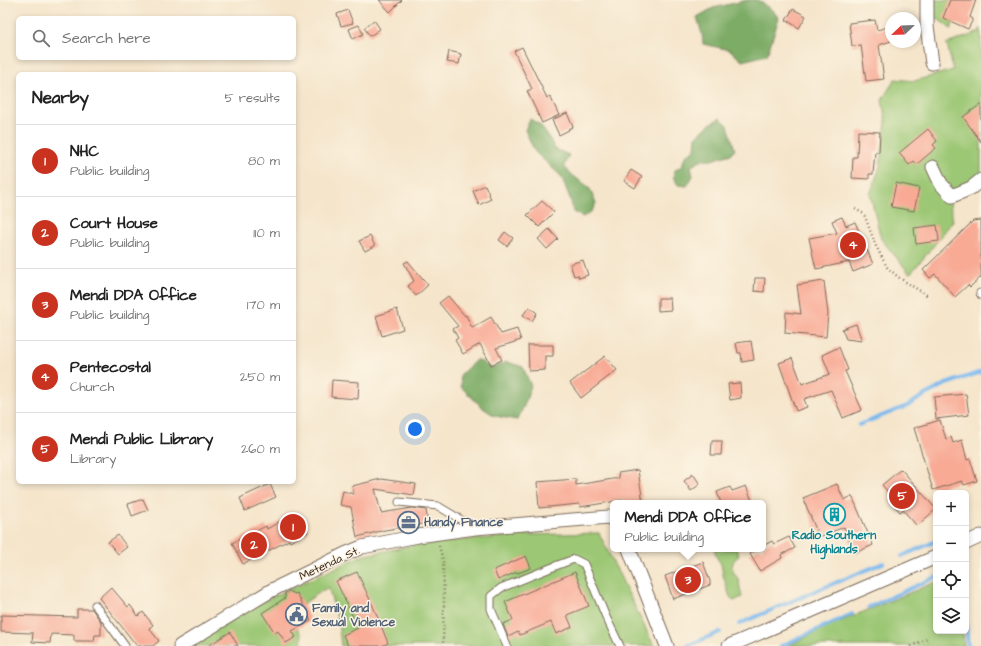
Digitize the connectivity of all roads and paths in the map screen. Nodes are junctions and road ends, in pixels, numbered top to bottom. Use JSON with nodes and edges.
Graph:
{"nodes":[{"id":1,"x":927,"y":0,"type":"edge"},
{"id":2,"x":932,"y":63,"type":"dead end"},
{"id":3,"x":932,"y":167,"type":"dead end"},
{"id":4,"x":981,"y":180,"type":"edge"},
{"id":5,"x":855,"y":209,"type":"dead end"},
{"id":6,"x":928,"y":296,"type":"dead end"},
{"id":7,"x":399,"y":502,"type":"dead end"},
{"id":8,"x":610,"y":518,"type":"edge"},
{"id":9,"x":475,"y":528,"type":"junction"},
{"id":10,"x":435,"y":534,"type":"junction"},
{"id":11,"x":981,"y":536,"type":"edge"},
{"id":12,"x":969,"y":542,"type":"edge"},
{"id":13,"x":630,"y":552,"type":"edge"},
{"id":14,"x":933,"y":558,"type":"edge"},
{"id":15,"x":95,"y":605,"type":"dead end"},
{"id":16,"x":927,"y":639,"type":"dead end"},
{"id":17,"x":125,"y":646,"type":"edge"},
{"id":18,"x":180,"y":646,"type":"edge"},
{"id":19,"x":443,"y":646,"type":"edge"},
{"id":20,"x":507,"y":646,"type":"edge"},
{"id":21,"x":620,"y":646,"type":"edge"},
{"id":22,"x":667,"y":646,"type":"edge"},
{"id":23,"x":730,"y":646,"type":"edge"},
{"id":24,"x":911,"y":646,"type":"edge"}],
"edges":[{"from":1,"to":2,"type":"street"},
{"from":3,"to":4,"type":"street"},
{"from":5,"to":6,"type":"path"},
{"from":7,"to":9,"type":"lane"},
{"from":8,"to":9,"type":"street","name":"Metenda St."},
{"from":9,"to":10,"type":"street","name":"Metenda St."},
{"from":10,"to":18,"type":"street","name":"Metenda St."},
{"from":10,"to":19,"type":"path"},
{"from":11,"to":12,"type":"street"},
{"from":13,"to":22,"type":"street"},
{"from":14,"to":23,"type":"street"},
{"from":15,"to":17,"type":"lane"},
{"from":16,"to":24,"type":"path"},
{"from":20,"to":21,"type":"lane"}]}
